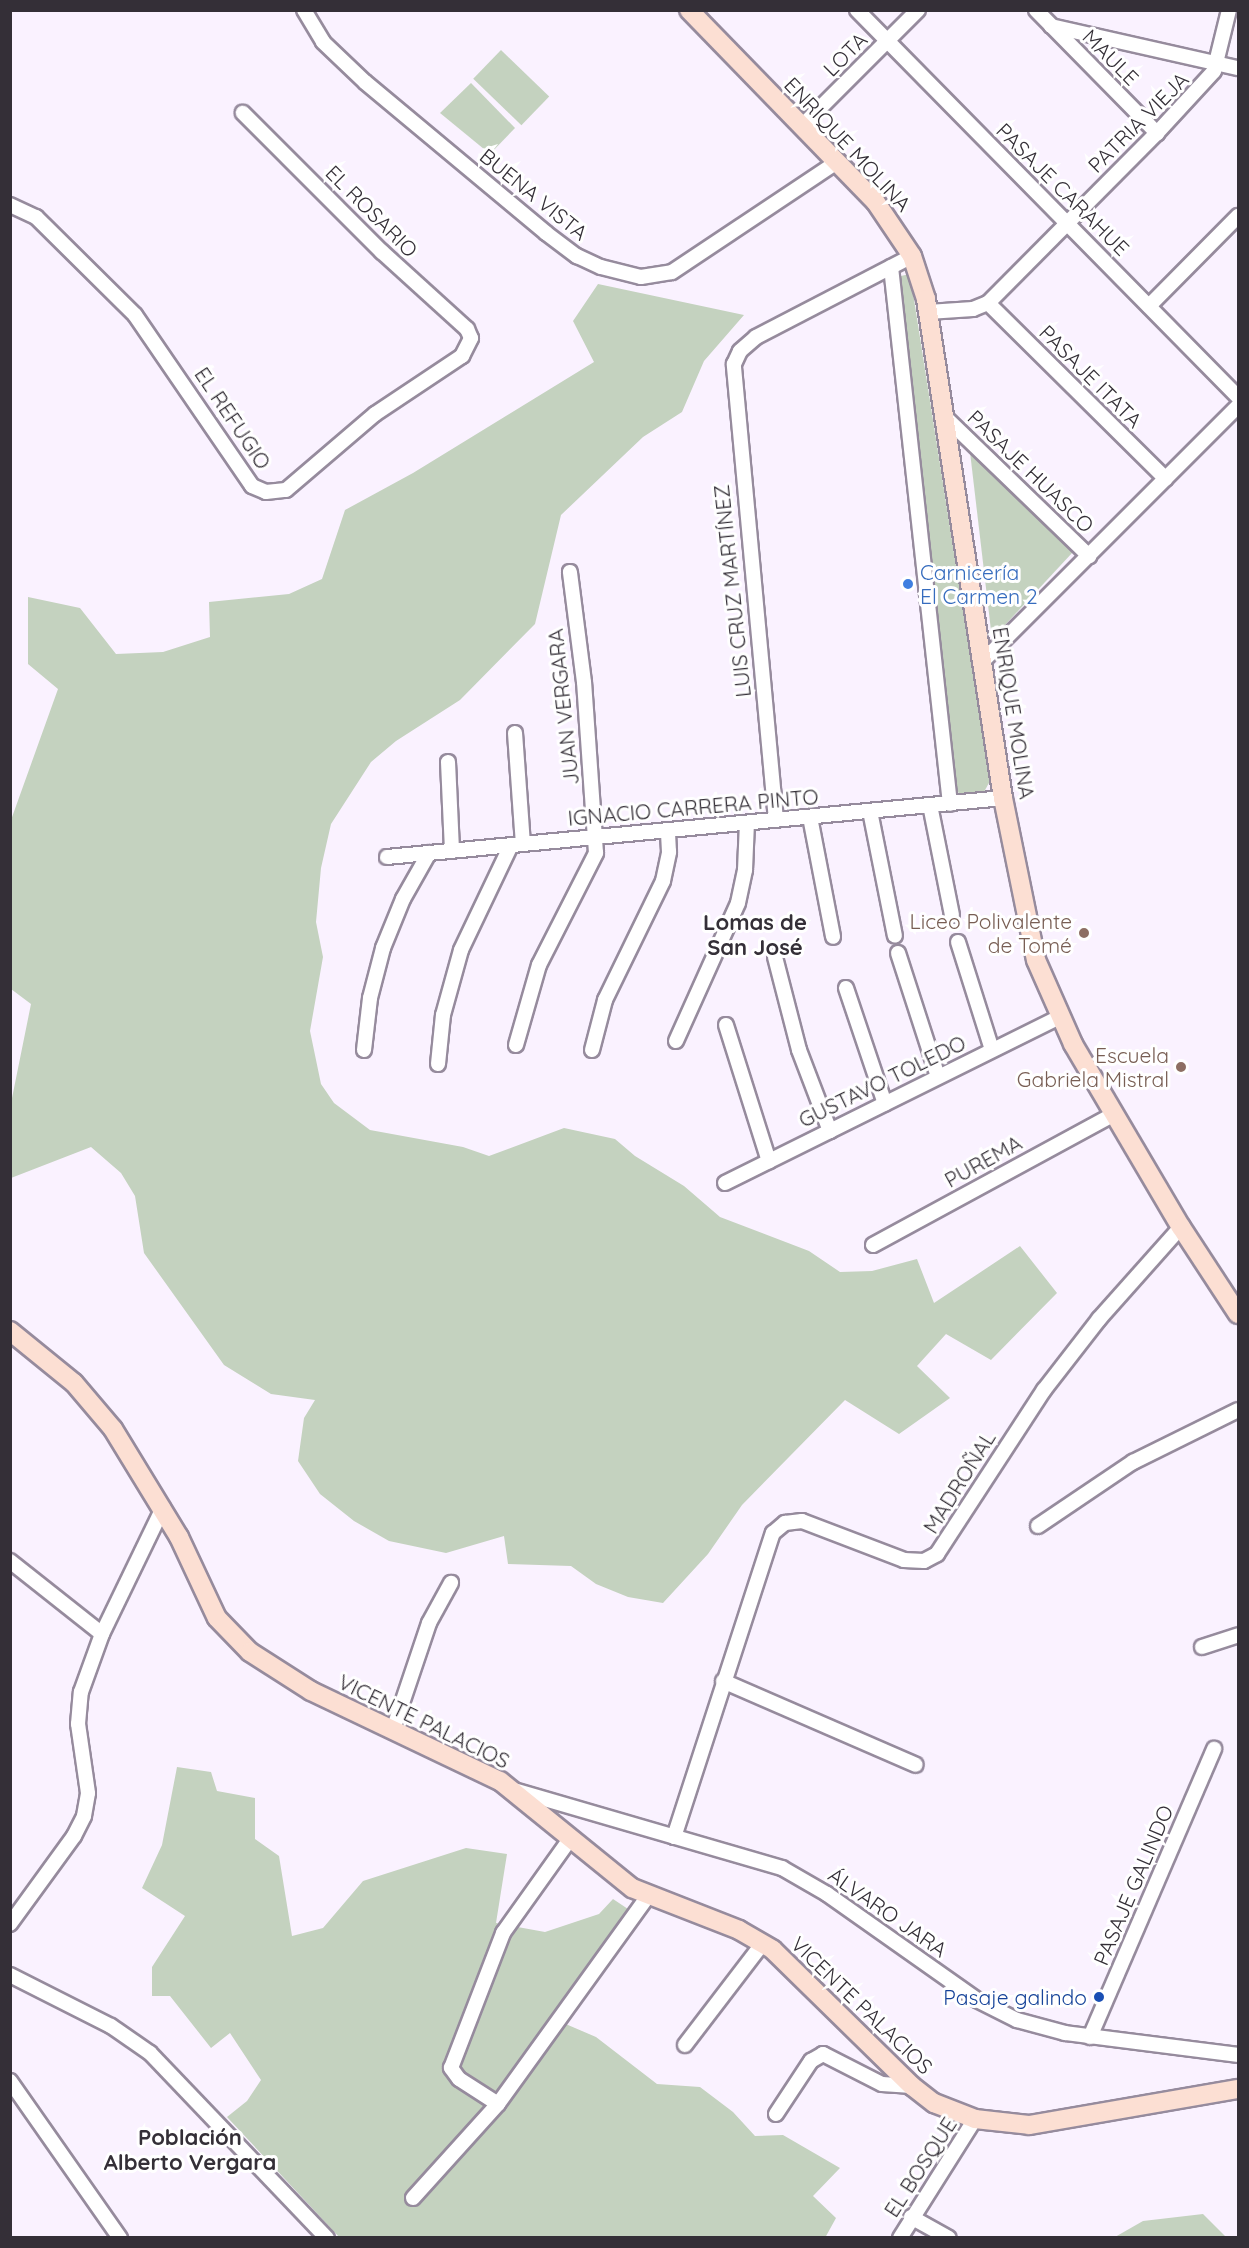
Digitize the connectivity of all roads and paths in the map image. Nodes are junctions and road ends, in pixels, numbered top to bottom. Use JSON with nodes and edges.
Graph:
{"nodes":[{"id":1,"x":304,"y":10,"type":"edge"},
{"id":2,"x":688,"y":10,"type":"edge"},
{"id":3,"x":857,"y":10,"type":"edge"},
{"id":4,"x":918,"y":10,"type":"edge"},
{"id":5,"x":1036,"y":10,"type":"edge"},
{"id":6,"x":1229,"y":10,"type":"edge"},
{"id":7,"x":1051,"y":26,"type":"junction"},
{"id":8,"x":887,"y":41,"type":"junction"},
{"id":9,"x":1218,"y":63,"type":"junction"},
{"id":10,"x":1239,"y":68,"type":"edge"},
{"id":11,"x":243,"y":113,"type":"dead end"},
{"id":12,"x":802,"y":126,"type":"junction"},
{"id":13,"x":1157,"y":133,"type":"junction"},
{"id":14,"x":837,"y":162,"type":"junction"},
{"id":15,"x":10,"y":205,"type":"edge"},
{"id":16,"x":1239,"y":216,"type":"edge"},
{"id":17,"x":1067,"y":223,"type":"junction"},
{"id":18,"x":912,"y":256,"type":"junction"},
{"id":19,"x":891,"y":267,"type":"junction"},
{"id":20,"x":988,"y":303,"type":"junction"},
{"id":21,"x":1149,"y":306,"type":"junction"},
{"id":22,"x":928,"y":312,"type":"junction"},
{"id":23,"x":471,"y":338,"type":"joint"},
{"id":24,"x":1239,"y":397,"type":"edge"},
{"id":25,"x":1239,"y":406,"type":"edge"},
{"id":26,"x":944,"y":416,"type":"junction"},
{"id":27,"x":1166,"y":479,"type":"junction"},
{"id":28,"x":1089,"y":556,"type":"junction"},
{"id":29,"x":570,"y":572,"type":"dead end"},
{"id":30,"x":984,"y":661,"type":"junction"},
{"id":31,"x":515,"y":733,"type":"dead end"},
{"id":32,"x":448,"y":762,"type":"dead end"},
{"id":33,"x":1003,"y":798,"type":"junction"},
{"id":34,"x":950,"y":804,"type":"junction"},
{"id":35,"x":930,"y":805,"type":"junction"},
{"id":36,"x":870,"y":811,"type":"junction"},
{"id":37,"x":810,"y":817,"type":"junction"},
{"id":38,"x":776,"y":820,"type":"junction"},
{"id":39,"x":747,"y":823,"type":"junction"},
{"id":40,"x":668,"y":830,"type":"junction"},
{"id":41,"x":596,"y":837,"type":"junction"},
{"id":42,"x":517,"y":845,"type":"junction"},
{"id":43,"x":452,"y":851,"type":"junction"},
{"id":44,"x":429,"y":853,"type":"junction"},
{"id":45,"x":387,"y":857,"type":"dead end"},
{"id":46,"x":952,"y":915,"type":"dead end"},
{"id":47,"x":895,"y":936,"type":"dead end"},
{"id":48,"x":833,"y":937,"type":"dead end"},
{"id":49,"x":958,"y":942,"type":"dead end"},
{"id":50,"x":898,"y":953,"type":"dead end"},
{"id":51,"x":775,"y":957,"type":"dead end"},
{"id":52,"x":846,"y":988,"type":"dead end"},
{"id":53,"x":1059,"y":1017,"type":"junction"},
{"id":54,"x":726,"y":1025,"type":"dead end"},
{"id":55,"x":676,"y":1041,"type":"dead end"},
{"id":56,"x":516,"y":1045,"type":"dead end"},
{"id":57,"x":364,"y":1050,"type":"dead end"},
{"id":58,"x":592,"y":1050,"type":"dead end"},
{"id":59,"x":993,"y":1050,"type":"junction"},
{"id":60,"x":438,"y":1064,"type":"dead end"},
{"id":61,"x":938,"y":1077,"type":"junction"},
{"id":62,"x":885,"y":1104,"type":"junction"},
{"id":63,"x":1114,"y":1114,"type":"junction"},
{"id":64,"x":830,"y":1131,"type":"junction"},
{"id":65,"x":770,"y":1161,"type":"junction"},
{"id":66,"x":725,"y":1183,"type":"dead end"},
{"id":67,"x":1180,"y":1227,"type":"junction"},
{"id":68,"x":873,"y":1245,"type":"dead end"},
{"id":69,"x":1239,"y":1314,"type":"edge"},
{"id":70,"x":10,"y":1331,"type":"edge"},
{"id":71,"x":1239,"y":1410,"type":"edge"},
{"id":72,"x":163,"y":1508,"type":"junction"},
{"id":73,"x":1038,"y":1526,"type":"dead end"},
{"id":74,"x":10,"y":1561,"type":"edge"},
{"id":75,"x":451,"y":1583,"type":"dead end"},
{"id":76,"x":102,"y":1634,"type":"junction"},
{"id":77,"x":1239,"y":1635,"type":"edge"},
{"id":78,"x":1202,"y":1647,"type":"dead end"},
{"id":79,"x":723,"y":1681,"type":"junction"},
{"id":80,"x":393,"y":1730,"type":"junction"},
{"id":81,"x":1214,"y":1749,"type":"dead end"},
{"id":82,"x":916,"y":1764,"type":"dead end"},
{"id":83,"x":512,"y":1789,"type":"junction"},
{"id":84,"x":674,"y":1837,"type":"junction"},
{"id":85,"x":570,"y":1839,"type":"junction"},
{"id":86,"x":648,"y":1896,"type":"junction"},
{"id":87,"x":10,"y":1924,"type":"edge"},
{"id":88,"x":763,"y":1943,"type":"junction"},
{"id":89,"x":10,"y":1975,"type":"edge"},
{"id":90,"x":1090,"y":2037,"type":"junction"},
{"id":91,"x":685,"y":2045,"type":"dead end"},
{"id":92,"x":1239,"y":2055,"type":"edge"},
{"id":93,"x":10,"y":2081,"type":"edge"},
{"id":94,"x":912,"y":2086,"type":"junction"},
{"id":95,"x":1239,"y":2089,"type":"edge"},
{"id":96,"x":498,"y":2104,"type":"junction"},
{"id":97,"x":776,"y":2114,"type":"dead end"},
{"id":98,"x":975,"y":2119,"type":"junction"},
{"id":99,"x":413,"y":2198,"type":"dead end"},
{"id":100,"x":911,"y":2217,"type":"junction"},
{"id":101,"x":120,"y":2238,"type":"edge"},
{"id":102,"x":327,"y":2238,"type":"edge"},
{"id":103,"x":900,"y":2238,"type":"edge"},
{"id":104,"x":949,"y":2238,"type":"edge"}],
"edges":[{"from":1,"to":14,"type":"street","name":"BUENA VISTA"},
{"from":2,"to":12,"type":"main road","name":"ENRIQUE MOLINA"},
{"from":3,"to":8,"type":"street","name":"PASAJE CARAHUE"},
{"from":4,"to":8,"type":"street","name":"LOTA"},
{"from":5,"to":7,"type":"street","name":"MAULE"},
{"from":6,"to":9,"type":"street","name":"PATRIA VIEJA"},
{"from":7,"to":9,"type":"street"},
{"from":7,"to":13,"type":"street","name":"MAULE"},
{"from":8,"to":12,"type":"street","name":"LOTA"},
{"from":8,"to":17,"type":"street","name":"PASAJE CARAHUE"},
{"from":9,"to":10,"type":"street"},
{"from":9,"to":13,"type":"street","name":"PATRIA VIEJA"},
{"from":11,"to":23,"type":"street","name":"EL ROSARIO"},
{"from":12,"to":14,"type":"main road","name":"ENRIQUE MOLINA"},
{"from":13,"to":17,"type":"street","name":"PATRIA VIEJA"},
{"from":14,"to":18,"type":"main road","name":"ENRIQUE MOLINA"},
{"from":15,"to":23,"type":"street","name":"EL REFUGIO"},
{"from":16,"to":21,"type":"street"},
{"from":17,"to":20,"type":"street","name":"PATRIA VIEJA"},
{"from":17,"to":21,"type":"street","name":"PASAJE CARAHUE"},
{"from":18,"to":19,"type":"street"},
{"from":18,"to":22,"type":"main road","name":"ENRIQUE MOLINA"},
{"from":19,"to":34,"type":"street"},
{"from":19,"to":38,"type":"street","name":"LUIS CRUZ MARTÍNEZ"},
{"from":20,"to":22,"type":"street"},
{"from":20,"to":27,"type":"street","name":"PASAJE ITATA"},
{"from":21,"to":24,"type":"street","name":"PASAJE CARAHUE"},
{"from":22,"to":26,"type":"main road","name":"ENRIQUE MOLINA"},
{"from":25,"to":27,"type":"street"},
{"from":26,"to":28,"type":"street","name":"PASAJE HUASCO"},
{"from":26,"to":30,"type":"main road","name":"ENRIQUE MOLINA"},
{"from":27,"to":28,"type":"street"},
{"from":28,"to":30,"type":"street"},
{"from":29,"to":41,"type":"street","name":"JUAN VERGARA"},
{"from":30,"to":33,"type":"main road","name":"ENRIQUE MOLINA"},
{"from":31,"to":42,"type":"street"},
{"from":32,"to":43,"type":"street"},
{"from":33,"to":34,"type":"street","name":"IGNACIO CARRERA PINTO"},
{"from":33,"to":53,"type":"main road","name":"ENRIQUE MOLINA"},
{"from":34,"to":35,"type":"street","name":"IGNACIO CARRERA PINTO"},
{"from":35,"to":36,"type":"street","name":"IGNACIO CARRERA PINTO"},
{"from":35,"to":46,"type":"street"},
{"from":36,"to":37,"type":"street","name":"IGNACIO CARRERA PINTO"},
{"from":36,"to":47,"type":"street"},
{"from":37,"to":38,"type":"street","name":"IGNACIO CARRERA PINTO"},
{"from":37,"to":48,"type":"street"},
{"from":38,"to":39,"type":"street","name":"IGNACIO CARRERA PINTO"},
{"from":39,"to":40,"type":"street","name":"IGNACIO CARRERA PINTO"},
{"from":39,"to":55,"type":"street"},
{"from":40,"to":41,"type":"street","name":"IGNACIO CARRERA PINTO"},
{"from":40,"to":58,"type":"street"},
{"from":41,"to":42,"type":"street","name":"IGNACIO CARRERA PINTO"},
{"from":41,"to":56,"type":"street","name":"JUAN VERGARA"},
{"from":42,"to":43,"type":"street","name":"IGNACIO CARRERA PINTO"},
{"from":42,"to":60,"type":"street"},
{"from":43,"to":44,"type":"street","name":"IGNACIO CARRERA PINTO"},
{"from":44,"to":45,"type":"street","name":"IGNACIO CARRERA PINTO"},
{"from":44,"to":57,"type":"street"},
{"from":49,"to":59,"type":"street"},
{"from":50,"to":61,"type":"street"},
{"from":51,"to":64,"type":"street"},
{"from":52,"to":62,"type":"street"},
{"from":53,"to":59,"type":"street","name":"GUSTAVO TOLEDO"},
{"from":53,"to":63,"type":"main road","name":"ENRIQUE MOLINA"},
{"from":54,"to":65,"type":"street"},
{"from":59,"to":61,"type":"street","name":"GUSTAVO TOLEDO"},
{"from":61,"to":62,"type":"street","name":"GUSTAVO TOLEDO"},
{"from":62,"to":64,"type":"street","name":"GUSTAVO TOLEDO"},
{"from":63,"to":67,"type":"main road","name":"ENRIQUE MOLINA"},
{"from":63,"to":68,"type":"street","name":"PUREMA"},
{"from":64,"to":65,"type":"street","name":"GUSTAVO TOLEDO"},
{"from":65,"to":66,"type":"street","name":"GUSTAVO TOLEDO"},
{"from":67,"to":69,"type":"main road","name":"ENRIQUE MOLINA"},
{"from":67,"to":79,"type":"street","name":"MADROÑAL"},
{"from":70,"to":72,"type":"main road","name":"VICENTE PALACIOS"},
{"from":71,"to":73,"type":"street"},
{"from":72,"to":76,"type":"street"},
{"from":72,"to":80,"type":"main road","name":"VICENTE PALACIOS"},
{"from":74,"to":76,"type":"street"},
{"from":75,"to":80,"type":"street"},
{"from":76,"to":87,"type":"street"},
{"from":77,"to":78,"type":"street"},
{"from":79,"to":82,"type":"street"},
{"from":79,"to":84,"type":"street","name":"MADROÑAL"},
{"from":80,"to":83,"type":"main road","name":"VICENTE PALACIOS"},
{"from":81,"to":90,"type":"street","name":"PASAJE GALINDO"},
{"from":83,"to":84,"type":"street","name":"ÁLVARO JARA"},
{"from":83,"to":85,"type":"main road","name":"VICENTE PALACIOS"},
{"from":84,"to":90,"type":"street","name":"ÁLVARO JARA"},
{"from":85,"to":86,"type":"main road","name":"VICENTE PALACIOS"},
{"from":85,"to":96,"type":"street"},
{"from":86,"to":88,"type":"main road","name":"VICENTE PALACIOS"},
{"from":86,"to":96,"type":"street"},
{"from":88,"to":91,"type":"street"},
{"from":88,"to":94,"type":"main road","name":"VICENTE PALACIOS"},
{"from":89,"to":102,"type":"street"},
{"from":90,"to":92,"type":"street","name":"ÁLVARO JARA"},
{"from":93,"to":101,"type":"street"},
{"from":94,"to":97,"type":"street"},
{"from":94,"to":98,"type":"main road","name":"VICENTE PALACIOS"},
{"from":95,"to":98,"type":"main road","name":"VICENTE PALACIOS"},
{"from":96,"to":99,"type":"street"},
{"from":98,"to":100,"type":"street","name":"EL BOSQUE"},
{"from":100,"to":103,"type":"street","name":"EL BOSQUE"},
{"from":100,"to":104,"type":"street"}]}
